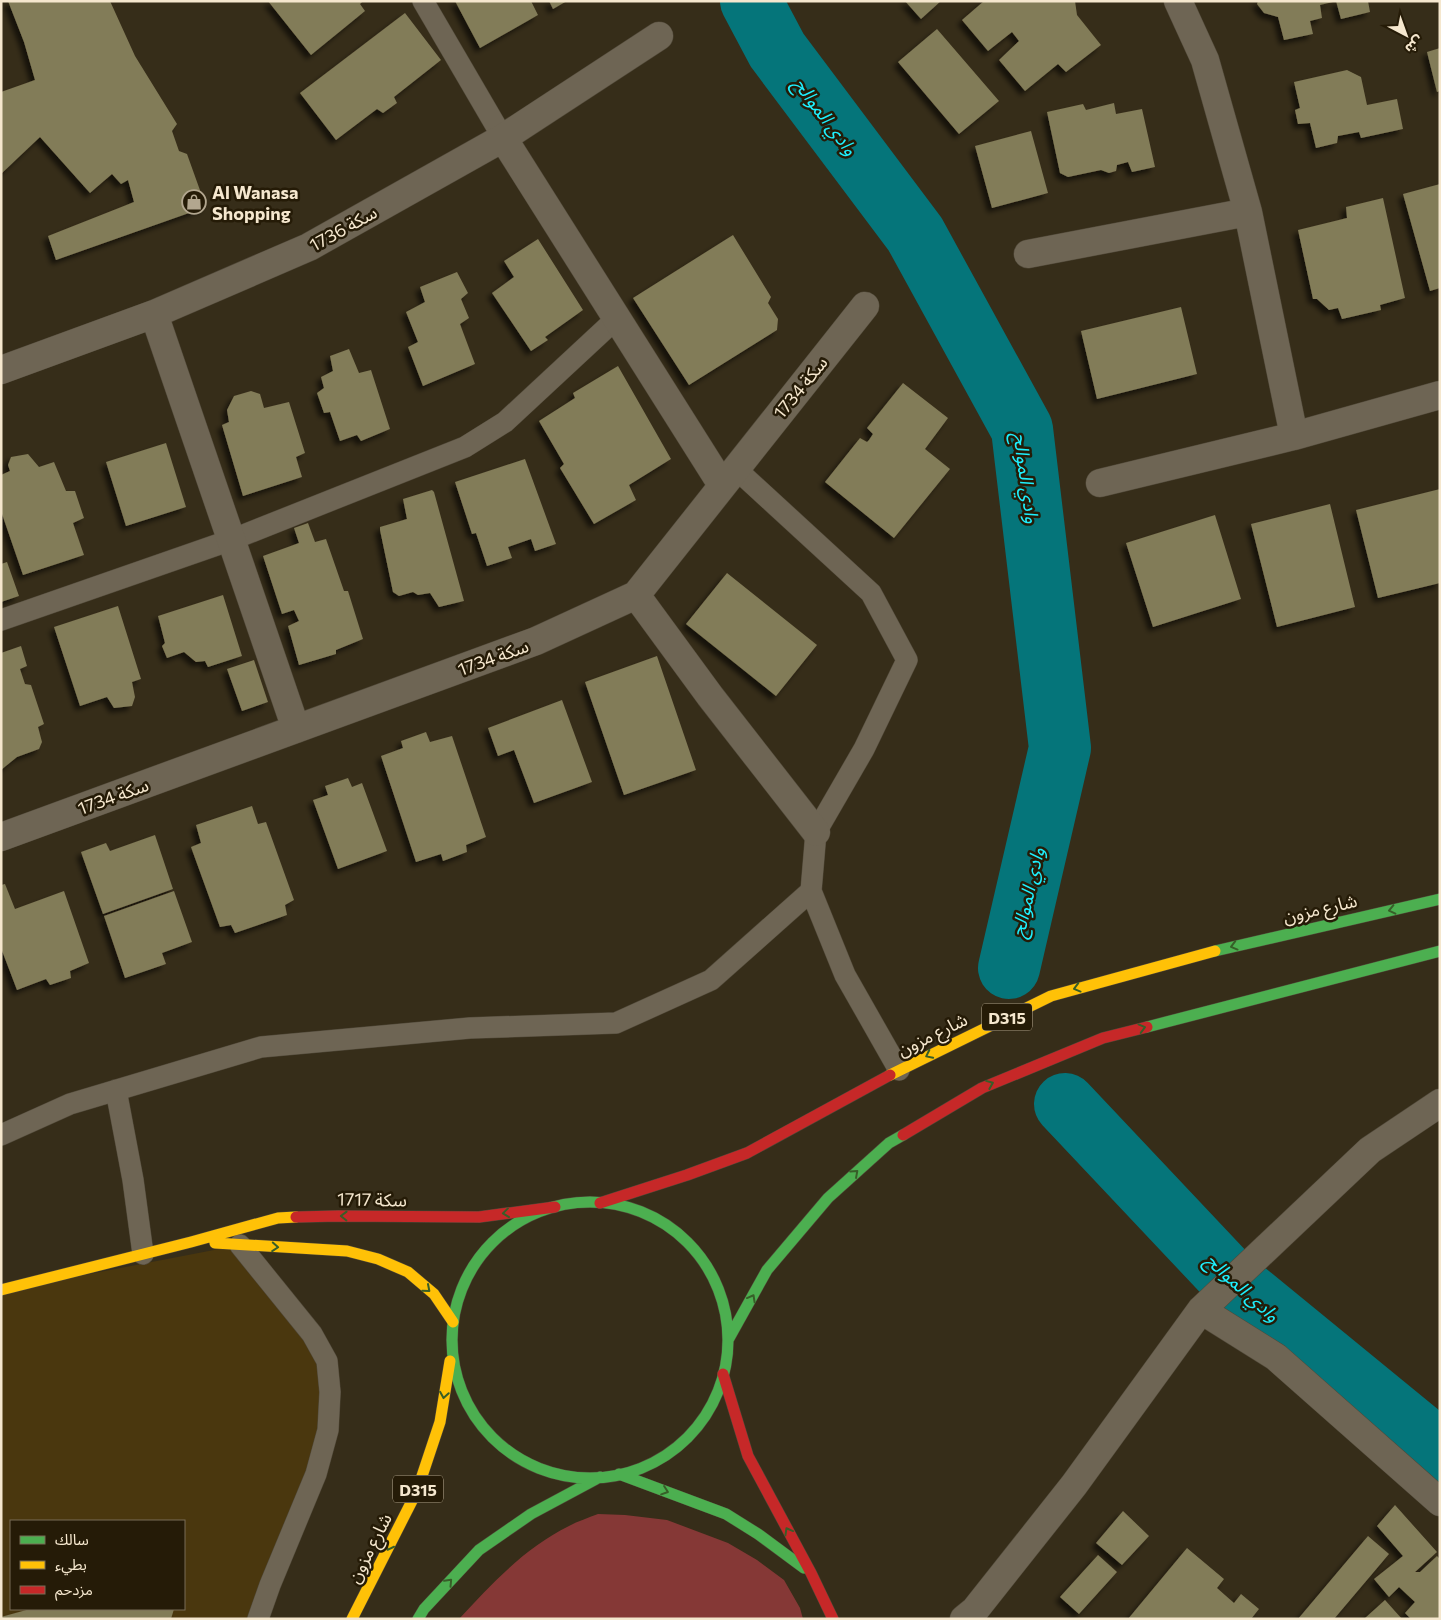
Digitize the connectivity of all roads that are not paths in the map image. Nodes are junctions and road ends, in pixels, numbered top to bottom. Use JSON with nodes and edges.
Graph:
{"nodes":[{"id":1,"x":423,"y":1,"type":"edge"},
{"id":2,"x":1178,"y":1,"type":"edge"},
{"id":3,"x":659,"y":36,"type":"dead end"},
{"id":4,"x":503,"y":138,"type":"junction"},
{"id":5,"x":1248,"y":212,"type":"junction"},
{"id":6,"x":1028,"y":254,"type":"dead end"},
{"id":7,"x":865,"y":306,"type":"dead end"},
{"id":8,"x":154,"y":314,"type":"junction"},
{"id":9,"x":617,"y":318,"type":"junction"},
{"id":10,"x":1,"y":370,"type":"edge"},
{"id":11,"x":1440,"y":395,"type":"edge"},
{"id":12,"x":1294,"y":436,"type":"junction"},
{"id":13,"x":729,"y":476,"type":"junction"},
{"id":14,"x":1100,"y":483,"type":"dead end"},
{"id":15,"x":231,"y":540,"type":"junction"},
{"id":16,"x":636,"y":595,"type":"junction"},
{"id":17,"x":1,"y":620,"type":"edge"},
{"id":18,"x":296,"y":729,"type":"junction"},
{"id":19,"x":816,"y":832,"type":"junction"},
{"id":20,"x":1,"y":837,"type":"edge"},
{"id":21,"x":811,"y":891,"type":"junction"},
{"id":22,"x":1440,"y":899,"type":"edge"},
{"id":23,"x":1440,"y":951,"type":"edge"},
{"id":24,"x":899,"y":1070,"type":"junction"},
{"id":25,"x":116,"y":1090,"type":"junction"},
{"id":26,"x":1438,"y":1107,"type":"edge"},
{"id":27,"x":1,"y":1135,"type":"edge"},
{"id":28,"x":600,"y":1203,"type":"junction"},
{"id":29,"x":555,"y":1207,"type":"junction"},
{"id":30,"x":191,"y":1242,"type":"junction"},
{"id":31,"x":240,"y":1244,"type":"junction"},
{"id":32,"x":144,"y":1254,"type":"junction"},
{"id":33,"x":1,"y":1290,"type":"edge"},
{"id":34,"x":1201,"y":1310,"type":"junction"},
{"id":35,"x":453,"y":1322,"type":"junction"},
{"id":36,"x":728,"y":1340,"type":"junction"},
{"id":37,"x":452,"y":1347,"type":"junction"},
{"id":38,"x":723,"y":1374,"type":"junction"},
{"id":39,"x":619,"y":1474,"type":"junction"},
{"id":40,"x":600,"y":1477,"type":"junction"},
{"id":41,"x":1440,"y":1502,"type":"edge"},
{"id":42,"x":811,"y":1573,"type":"junction"},
{"id":43,"x":976,"y":1616,"type":"edge"},
{"id":44,"x":258,"y":1619,"type":"edge"},
{"id":45,"x":352,"y":1619,"type":"edge"},
{"id":46,"x":418,"y":1619,"type":"edge"},
{"id":47,"x":833,"y":1619,"type":"edge"}],
"edges":[{"from":1,"to":4,"type":"lane"},
{"from":2,"to":5,"type":"street"},
{"from":3,"to":4,"type":"street","name":"سكة 1736"},
{"from":4,"to":8,"type":"street","name":"سكة 1736"},
{"from":4,"to":9,"type":"street"},
{"from":5,"to":6,"type":"street"},
{"from":5,"to":12,"type":"street"},
{"from":7,"to":13,"type":"street","name":"سكة 1734"},
{"from":8,"to":10,"type":"street","name":"سكة 1736"},
{"from":8,"to":15,"type":"street"},
{"from":9,"to":13,"type":"street"},
{"from":9,"to":15,"type":"lane"},
{"from":11,"to":12,"type":"street"},
{"from":12,"to":14,"type":"street"},
{"from":13,"to":16,"type":"street","name":"سكة 1734"},
{"from":13,"to":19,"type":"lane"},
{"from":15,"to":17,"type":"lane"},
{"from":15,"to":18,"type":"street"},
{"from":16,"to":18,"type":"street","name":"سكة 1734"},
{"from":16,"to":19,"type":"street"},
{"from":18,"to":20,"type":"street","name":"سكة 1734"},
{"from":19,"to":21,"type":"lane"},
{"from":21,"to":24,"type":"lane"},
{"from":21,"to":25,"type":"lane"},
{"from":22,"to":24,"type":"main road","name":"شارع مزون","number":"D315","one_way":true},
{"from":36,"to":23,"type":"main road","number":"D315","one_way":true},
{"from":24,"to":28,"type":"main road","name":"شارع مزون","number":"D315"},
{"from":25,"to":27,"type":"lane"},
{"from":25,"to":32,"type":"lane"},
{"from":26,"to":34,"type":"street"},
{"from":28,"to":29,"type":"main road","number":"D315"},
{"from":28,"to":36,"type":"main road","number":"D315"},
{"from":29,"to":30,"type":"main road","name":"سكة 1717","one_way":true},
{"from":29,"to":35,"type":"main road","number":"D315"},
{"from":30,"to":31,"type":"main road","name":"سكة 1717"},
{"from":30,"to":32,"type":"main road","name":"سكة 1717"},
{"from":31,"to":35,"type":"main road","name":"سكة 1717","one_way":true},
{"from":31,"to":44,"type":"lane"},
{"from":32,"to":33,"type":"main road","name":"سكة 1717"},
{"from":34,"to":41,"type":"street"},
{"from":34,"to":43,"type":"street"},
{"from":35,"to":37,"type":"main road","number":"D315"},
{"from":36,"to":38,"type":"main road","number":"D315"},
{"from":37,"to":40,"type":"main road","number":"D315"},
{"from":37,"to":45,"type":"main road","name":"شارع مزون","number":"D315","one_way":true},
{"from":38,"to":39,"type":"main road","number":"D315"},
{"from":42,"to":38,"type":"main road","one_way":true},
{"from":39,"to":40,"type":"main road","number":"D315"},
{"from":39,"to":42,"type":"main road","one_way":true},
{"from":46,"to":40,"type":"main road","number":"D315","one_way":true},
{"from":42,"to":47,"type":"main road"}]}
